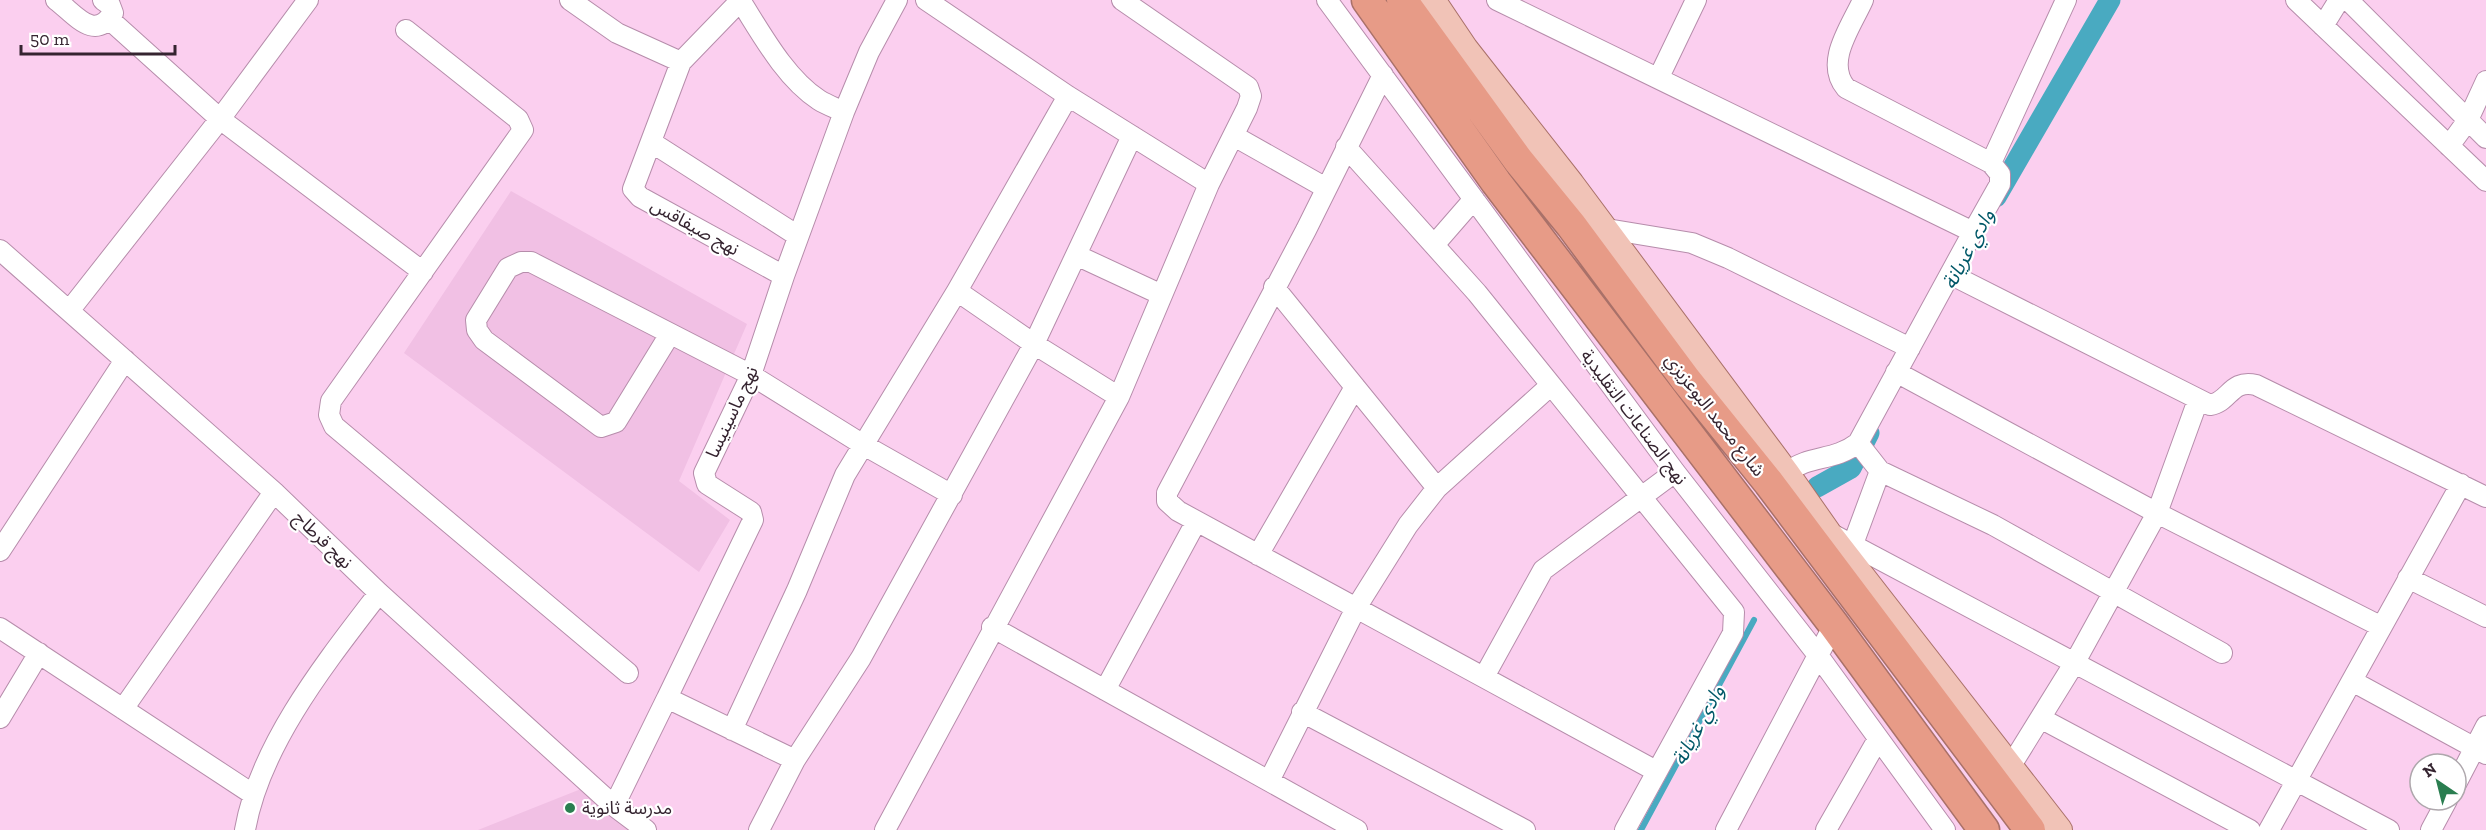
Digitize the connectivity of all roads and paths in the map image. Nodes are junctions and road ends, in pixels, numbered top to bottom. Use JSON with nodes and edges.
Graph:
{"nodes":[{"id":1,"x":56,"y":0,"type":"edge"},
{"id":2,"x":103,"y":0,"type":"edge"},
{"id":3,"x":308,"y":0,"type":"edge"},
{"id":4,"x":570,"y":0,"type":"edge"},
{"id":5,"x":897,"y":0,"type":"edge"},
{"id":6,"x":926,"y":0,"type":"edge"},
{"id":7,"x":1122,"y":0,"type":"edge"},
{"id":8,"x":1327,"y":0,"type":"edge"},
{"id":9,"x":1367,"y":0,"type":"edge"},
{"id":10,"x":1402,"y":0,"type":"edge"},
{"id":11,"x":1432,"y":0,"type":"edge"},
{"id":12,"x":1497,"y":0,"type":"edge"},
{"id":13,"x":1696,"y":0,"type":"edge"},
{"id":14,"x":1863,"y":0,"type":"edge"},
{"id":15,"x":2066,"y":0,"type":"edge"},
{"id":16,"x":2296,"y":0,"type":"edge"},
{"id":17,"x":2339,"y":0,"type":"edge"},
{"id":18,"x":2348,"y":0,"type":"edge"},
{"id":19,"x":740,"y":1,"type":"edge"},
{"id":20,"x":109,"y":20,"type":"junction"},
{"id":21,"x":2323,"y":26,"type":"junction"},
{"id":22,"x":406,"y":30,"type":"dead end"},
{"id":23,"x":681,"y":62,"type":"junction"},
{"id":24,"x":1383,"y":75,"type":"junction"},
{"id":25,"x":1659,"y":77,"type":"junction"},
{"id":26,"x":2486,"y":81,"type":"edge"},
{"id":27,"x":1068,"y":96,"type":"junction"},
{"id":28,"x":844,"y":112,"type":"junction"},
{"id":29,"x":220,"y":119,"type":"junction"},
{"id":30,"x":2468,"y":120,"type":"junction"},
{"id":31,"x":1132,"y":136,"type":"junction"},
{"id":32,"x":1234,"y":136,"type":"junction"},
{"id":33,"x":2486,"y":138,"type":"edge"},
{"id":34,"x":651,"y":142,"type":"junction"},
{"id":35,"x":2449,"y":146,"type":"junction"},
{"id":36,"x":1346,"y":147,"type":"junction"},
{"id":37,"x":1991,"y":163,"type":"junction"},
{"id":38,"x":2486,"y":181,"type":"edge"},
{"id":39,"x":1209,"y":184,"type":"junction"},
{"id":40,"x":1326,"y":188,"type":"junction"},
{"id":41,"x":1474,"y":199,"type":"junction"},
{"id":42,"x":1572,"y":225,"type":"junction"},
{"id":43,"x":1602,"y":227,"type":"junction"},
{"id":44,"x":1973,"y":232,"type":"junction"},
{"id":45,"x":798,"y":236,"type":"junction"},
{"id":46,"x":1434,"y":245,"type":"junction"},
{"id":47,"x":0,"y":250,"type":"edge"},
{"id":48,"x":1076,"y":255,"type":"junction"},
{"id":49,"x":423,"y":272,"type":"junction"},
{"id":50,"x":1950,"y":274,"type":"junction"},
{"id":51,"x":784,"y":276,"type":"junction"},
{"id":52,"x":1274,"y":287,"type":"junction"},
{"id":53,"x":957,"y":291,"type":"junction"},
{"id":54,"x":1162,"y":294,"type":"junction"},
{"id":55,"x":69,"y":311,"type":"junction"},
{"id":56,"x":670,"y":334,"type":"junction"},
{"id":57,"x":1034,"y":344,"type":"junction"},
{"id":58,"x":1910,"y":348,"type":"junction"},
{"id":59,"x":125,"y":360,"type":"junction"},
{"id":60,"x":1896,"y":372,"type":"junction"},
{"id":61,"x":751,"y":375,"type":"junction"},
{"id":62,"x":1550,"y":386,"type":"junction"},
{"id":63,"x":1355,"y":387,"type":"junction"},
{"id":64,"x":1119,"y":397,"type":"junction"},
{"id":65,"x":2198,"y":400,"type":"junction"},
{"id":66,"x":1858,"y":443,"type":"junction"},
{"id":67,"x":862,"y":444,"type":"junction"},
{"id":68,"x":1880,"y":471,"type":"junction"},
{"id":69,"x":1675,"y":472,"type":"junction"},
{"id":70,"x":1786,"y":472,"type":"junction"},
{"id":71,"x":2461,"y":484,"type":"junction"},
{"id":72,"x":1437,"y":488,"type":"junction"},
{"id":73,"x":274,"y":492,"type":"junction"},
{"id":74,"x":952,"y":495,"type":"junction"},
{"id":75,"x":2486,"y":496,"type":"edge"},
{"id":76,"x":1642,"y":497,"type":"junction"},
{"id":77,"x":2157,"y":513,"type":"junction"},
{"id":78,"x":1196,"y":522,"type":"junction"},
{"id":79,"x":1820,"y":538,"type":"junction"},
{"id":80,"x":1853,"y":544,"type":"junction"},
{"id":81,"x":0,"y":551,"type":"edge"},
{"id":82,"x":1258,"y":555,"type":"junction"},
{"id":83,"x":2408,"y":578,"type":"junction"},
{"id":84,"x":379,"y":593,"type":"junction"},
{"id":85,"x":2114,"y":593,"type":"junction"},
{"id":86,"x":1356,"y":608,"type":"junction"},
{"id":87,"x":2486,"y":616,"type":"edge"},
{"id":88,"x":1834,"y":625,"type":"junction"},
{"id":89,"x":2380,"y":626,"type":"junction"},
{"id":90,"x":992,"y":627,"type":"junction"},
{"id":91,"x":0,"y":628,"type":"edge"},
{"id":92,"x":2222,"y":652,"type":"dead end"},
{"id":93,"x":39,"y":653,"type":"junction"},
{"id":94,"x":1817,"y":654,"type":"junction"},
{"id":95,"x":2075,"y":662,"type":"junction"},
{"id":96,"x":628,"y":673,"type":"dead end"},
{"id":97,"x":1484,"y":677,"type":"junction"},
{"id":98,"x":2352,"y":681,"type":"junction"},
{"id":99,"x":1105,"y":690,"type":"junction"},
{"id":100,"x":667,"y":698,"type":"junction"},
{"id":101,"x":123,"y":709,"type":"junction"},
{"id":102,"x":1302,"y":712,"type":"junction"},
{"id":103,"x":0,"y":718,"type":"edge"},
{"id":104,"x":2042,"y":719,"type":"junction"},
{"id":105,"x":2486,"y":726,"type":"edge"},
{"id":106,"x":732,"y":730,"type":"junction"},
{"id":107,"x":1878,"y":739,"type":"junction"},
{"id":108,"x":2480,"y":751,"type":"edge"},
{"id":109,"x":795,"y":760,"type":"junction"},
{"id":110,"x":2010,"y":767,"type":"junction"},
{"id":111,"x":2468,"y":768,"type":"edge"},
{"id":112,"x":1656,"y":771,"type":"junction"},
{"id":113,"x":1269,"y":781,"type":"junction"},
{"id":114,"x":2296,"y":781,"type":"junction"},
{"id":115,"x":254,"y":795,"type":"junction"},
{"id":116,"x":1965,"y":803,"type":"junction"},
{"id":117,"x":614,"y":806,"type":"junction"},
{"id":118,"x":2441,"y":812,"type":"edge"},
{"id":119,"x":1944,"y":829,"type":"edge"},
{"id":120,"x":245,"y":830,"type":"edge"},
{"id":121,"x":646,"y":830,"type":"edge"},
{"id":122,"x":759,"y":830,"type":"edge"},
{"id":123,"x":885,"y":830,"type":"edge"},
{"id":124,"x":1357,"y":830,"type":"edge"},
{"id":125,"x":1525,"y":830,"type":"edge"},
{"id":126,"x":1625,"y":830,"type":"edge"},
{"id":127,"x":1726,"y":830,"type":"edge"},
{"id":128,"x":1826,"y":830,"type":"edge"},
{"id":129,"x":1984,"y":830,"type":"edge"},
{"id":130,"x":2030,"y":830,"type":"edge"},
{"id":131,"x":2059,"y":830,"type":"edge"},
{"id":132,"x":2250,"y":830,"type":"edge"},
{"id":133,"x":2269,"y":830,"type":"edge"},
{"id":134,"x":2389,"y":830,"type":"edge"},
{"id":135,"x":2431,"y":830,"type":"edge"}],
"edges":[{"from":1,"to":20,"type":"street"},
{"from":2,"to":20,"type":"street"},
{"from":3,"to":29,"type":"street"},
{"from":4,"to":23,"type":"street"},
{"from":5,"to":28,"type":"street","name":"نهج ماسينيسا"},
{"from":6,"to":27,"type":"street"},
{"from":7,"to":32,"type":"street"},
{"from":8,"to":24,"type":"street","name":"نهج الصناعات التقليدية"},
{"from":9,"to":88,"type":"highway","name":"شارع محمد البوعزيزي"},
{"from":10,"to":42,"type":"highway","name":"شارع محمد البوعزيزي"},
{"from":11,"to":43,"type":"main road"},
{"from":12,"to":25,"type":"street"},
{"from":13,"to":25,"type":"street"},
{"from":14,"to":37,"type":"street"},
{"from":15,"to":37,"type":"street"},
{"from":16,"to":21,"type":"street"},
{"from":17,"to":21,"type":"street"},
{"from":18,"to":30,"type":"street"},
{"from":19,"to":23,"type":"street","name":"نهج صيفاقس"},
{"from":19,"to":28,"type":"street"},
{"from":20,"to":29,"type":"street"},
{"from":21,"to":35,"type":"street"},
{"from":22,"to":49,"type":"street"},
{"from":23,"to":34,"type":"street","name":"نهج صيفاقس"},
{"from":24,"to":36,"type":"street"},
{"from":24,"to":41,"type":"street","name":"نهج الصناعات التقليدية"},
{"from":25,"to":44,"type":"street"},
{"from":26,"to":30,"type":"street"},
{"from":27,"to":31,"type":"street"},
{"from":27,"to":53,"type":"street"},
{"from":28,"to":45,"type":"street","name":"نهج ماسينيسا"},
{"from":29,"to":49,"type":"street"},
{"from":29,"to":55,"type":"street"},
{"from":30,"to":33,"type":"street"},
{"from":30,"to":35,"type":"street"},
{"from":31,"to":39,"type":"street"},
{"from":31,"to":48,"type":"street"},
{"from":32,"to":39,"type":"street"},
{"from":32,"to":40,"type":"street"},
{"from":34,"to":45,"type":"street"},
{"from":34,"to":51,"type":"street","name":"نهج صيفاقس"},
{"from":35,"to":38,"type":"street"},
{"from":36,"to":40,"type":"street"},
{"from":36,"to":46,"type":"street"},
{"from":37,"to":44,"type":"street"},
{"from":39,"to":54,"type":"street"},
{"from":40,"to":52,"type":"street"},
{"from":41,"to":46,"type":"street"},
{"from":41,"to":69,"type":"street","name":"نهج الصناعات التقليدية"},
{"from":42,"to":43,"type":"street"},
{"from":42,"to":79,"type":"highway","name":"شارع محمد البوعزيزي"},
{"from":43,"to":58,"type":"street"},
{"from":43,"to":70,"type":"main road"},
{"from":44,"to":50,"type":"street"},
{"from":45,"to":51,"type":"street","name":"نهج ماسينيسا"},
{"from":46,"to":62,"type":"street"},
{"from":47,"to":55,"type":"street","name":"نهج قرطاج"},
{"from":48,"to":54,"type":"street"},
{"from":48,"to":57,"type":"street"},
{"from":49,"to":96,"type":"street"},
{"from":50,"to":58,"type":"street"},
{"from":50,"to":65,"type":"street"},
{"from":51,"to":61,"type":"street","name":"نهج ماسينيسا"},
{"from":52,"to":63,"type":"street"},
{"from":52,"to":78,"type":"street"},
{"from":53,"to":57,"type":"street"},
{"from":53,"to":67,"type":"street"},
{"from":54,"to":64,"type":"street"},
{"from":55,"to":59,"type":"street","name":"نهج قرطاج"},
{"from":56,"to":56,"type":"street"},
{"from":56,"to":61,"type":"street"},
{"from":57,"to":64,"type":"street"},
{"from":57,"to":74,"type":"street"},
{"from":58,"to":60,"type":"street"},
{"from":59,"to":73,"type":"street","name":"نهج قرطاج"},
{"from":59,"to":81,"type":"street"},
{"from":60,"to":66,"type":"street"},
{"from":60,"to":77,"type":"street"},
{"from":61,"to":67,"type":"street"},
{"from":61,"to":100,"type":"street","name":"نهج ماسينيسا"},
{"from":62,"to":72,"type":"street"},
{"from":62,"to":76,"type":"street"},
{"from":63,"to":72,"type":"street"},
{"from":63,"to":82,"type":"street"},
{"from":64,"to":90,"type":"street"},
{"from":65,"to":71,"type":"street"},
{"from":65,"to":77,"type":"street"},
{"from":66,"to":68,"type":"street"},
{"from":66,"to":70,"type":"street"},
{"from":67,"to":74,"type":"street"},
{"from":67,"to":106,"type":"street"},
{"from":68,"to":80,"type":"street"},
{"from":68,"to":85,"type":"street"},
{"from":69,"to":76,"type":"street"},
{"from":69,"to":94,"type":"street","name":"نهج الصناعات التقليدية"},
{"from":70,"to":79,"type":"main road"},
{"from":71,"to":75,"type":"street"},
{"from":71,"to":83,"type":"street"},
{"from":72,"to":86,"type":"street"},
{"from":73,"to":84,"type":"street","name":"نهج قرطاج"},
{"from":73,"to":101,"type":"street"},
{"from":74,"to":109,"type":"street"},
{"from":76,"to":97,"type":"street"},
{"from":76,"to":112,"type":"street"},
{"from":77,"to":85,"type":"street"},
{"from":77,"to":89,"type":"street"},
{"from":78,"to":82,"type":"street"},
{"from":78,"to":99,"type":"street"},
{"from":79,"to":80,"type":"street"},
{"from":79,"to":110,"type":"main road"},
{"from":79,"to":130,"type":"highway","name":"شارع محمد البوعزيزي"},
{"from":80,"to":95,"type":"street"},
{"from":82,"to":86,"type":"street"},
{"from":83,"to":87,"type":"street"},
{"from":83,"to":89,"type":"street"},
{"from":84,"to":115,"type":"street"},
{"from":84,"to":117,"type":"street","name":"نهج قرطاج"},
{"from":85,"to":92,"type":"street"},
{"from":85,"to":95,"type":"street"},
{"from":86,"to":97,"type":"street"},
{"from":86,"to":102,"type":"street"},
{"from":88,"to":94,"type":"street"},
{"from":88,"to":116,"type":"highway","name":"شارع محمد البوعزيزي"},
{"from":89,"to":98,"type":"street"},
{"from":90,"to":99,"type":"street"},
{"from":90,"to":123,"type":"street"},
{"from":91,"to":93,"type":"street"},
{"from":93,"to":101,"type":"street"},
{"from":93,"to":103,"type":"street"},
{"from":94,"to":107,"type":"street","name":"نهج الصناعات التقليدية"},
{"from":94,"to":127,"type":"street"},
{"from":95,"to":104,"type":"street"},
{"from":95,"to":114,"type":"street"},
{"from":97,"to":112,"type":"street"},
{"from":98,"to":108,"type":"street"},
{"from":98,"to":114,"type":"street"},
{"from":99,"to":113,"type":"street"},
{"from":100,"to":106,"type":"street"},
{"from":100,"to":117,"type":"street","name":"نهج ماسينيسا"},
{"from":101,"to":115,"type":"street"},
{"from":102,"to":113,"type":"street"},
{"from":102,"to":125,"type":"street"},
{"from":104,"to":110,"type":"street"},
{"from":104,"to":132,"type":"street"},
{"from":105,"to":108,"type":"street"},
{"from":106,"to":109,"type":"street"},
{"from":107,"to":119,"type":"street","name":"نهج الصناعات التقليدية"},
{"from":107,"to":128,"type":"street"},
{"from":108,"to":111,"type":"street"},
{"from":109,"to":122,"type":"street"},
{"from":110,"to":131,"type":"main road"},
{"from":112,"to":126,"type":"street"},
{"from":113,"to":124,"type":"street"},
{"from":114,"to":133,"type":"street"},
{"from":114,"to":134,"type":"street"},
{"from":115,"to":120,"type":"street"},
{"from":116,"to":119,"type":"street"},
{"from":116,"to":129,"type":"highway","name":"شارع محمد البوعزيزي"},
{"from":117,"to":121,"type":"street","name":"نهج قرطاج"},
{"from":118,"to":135,"type":"street"}]}
